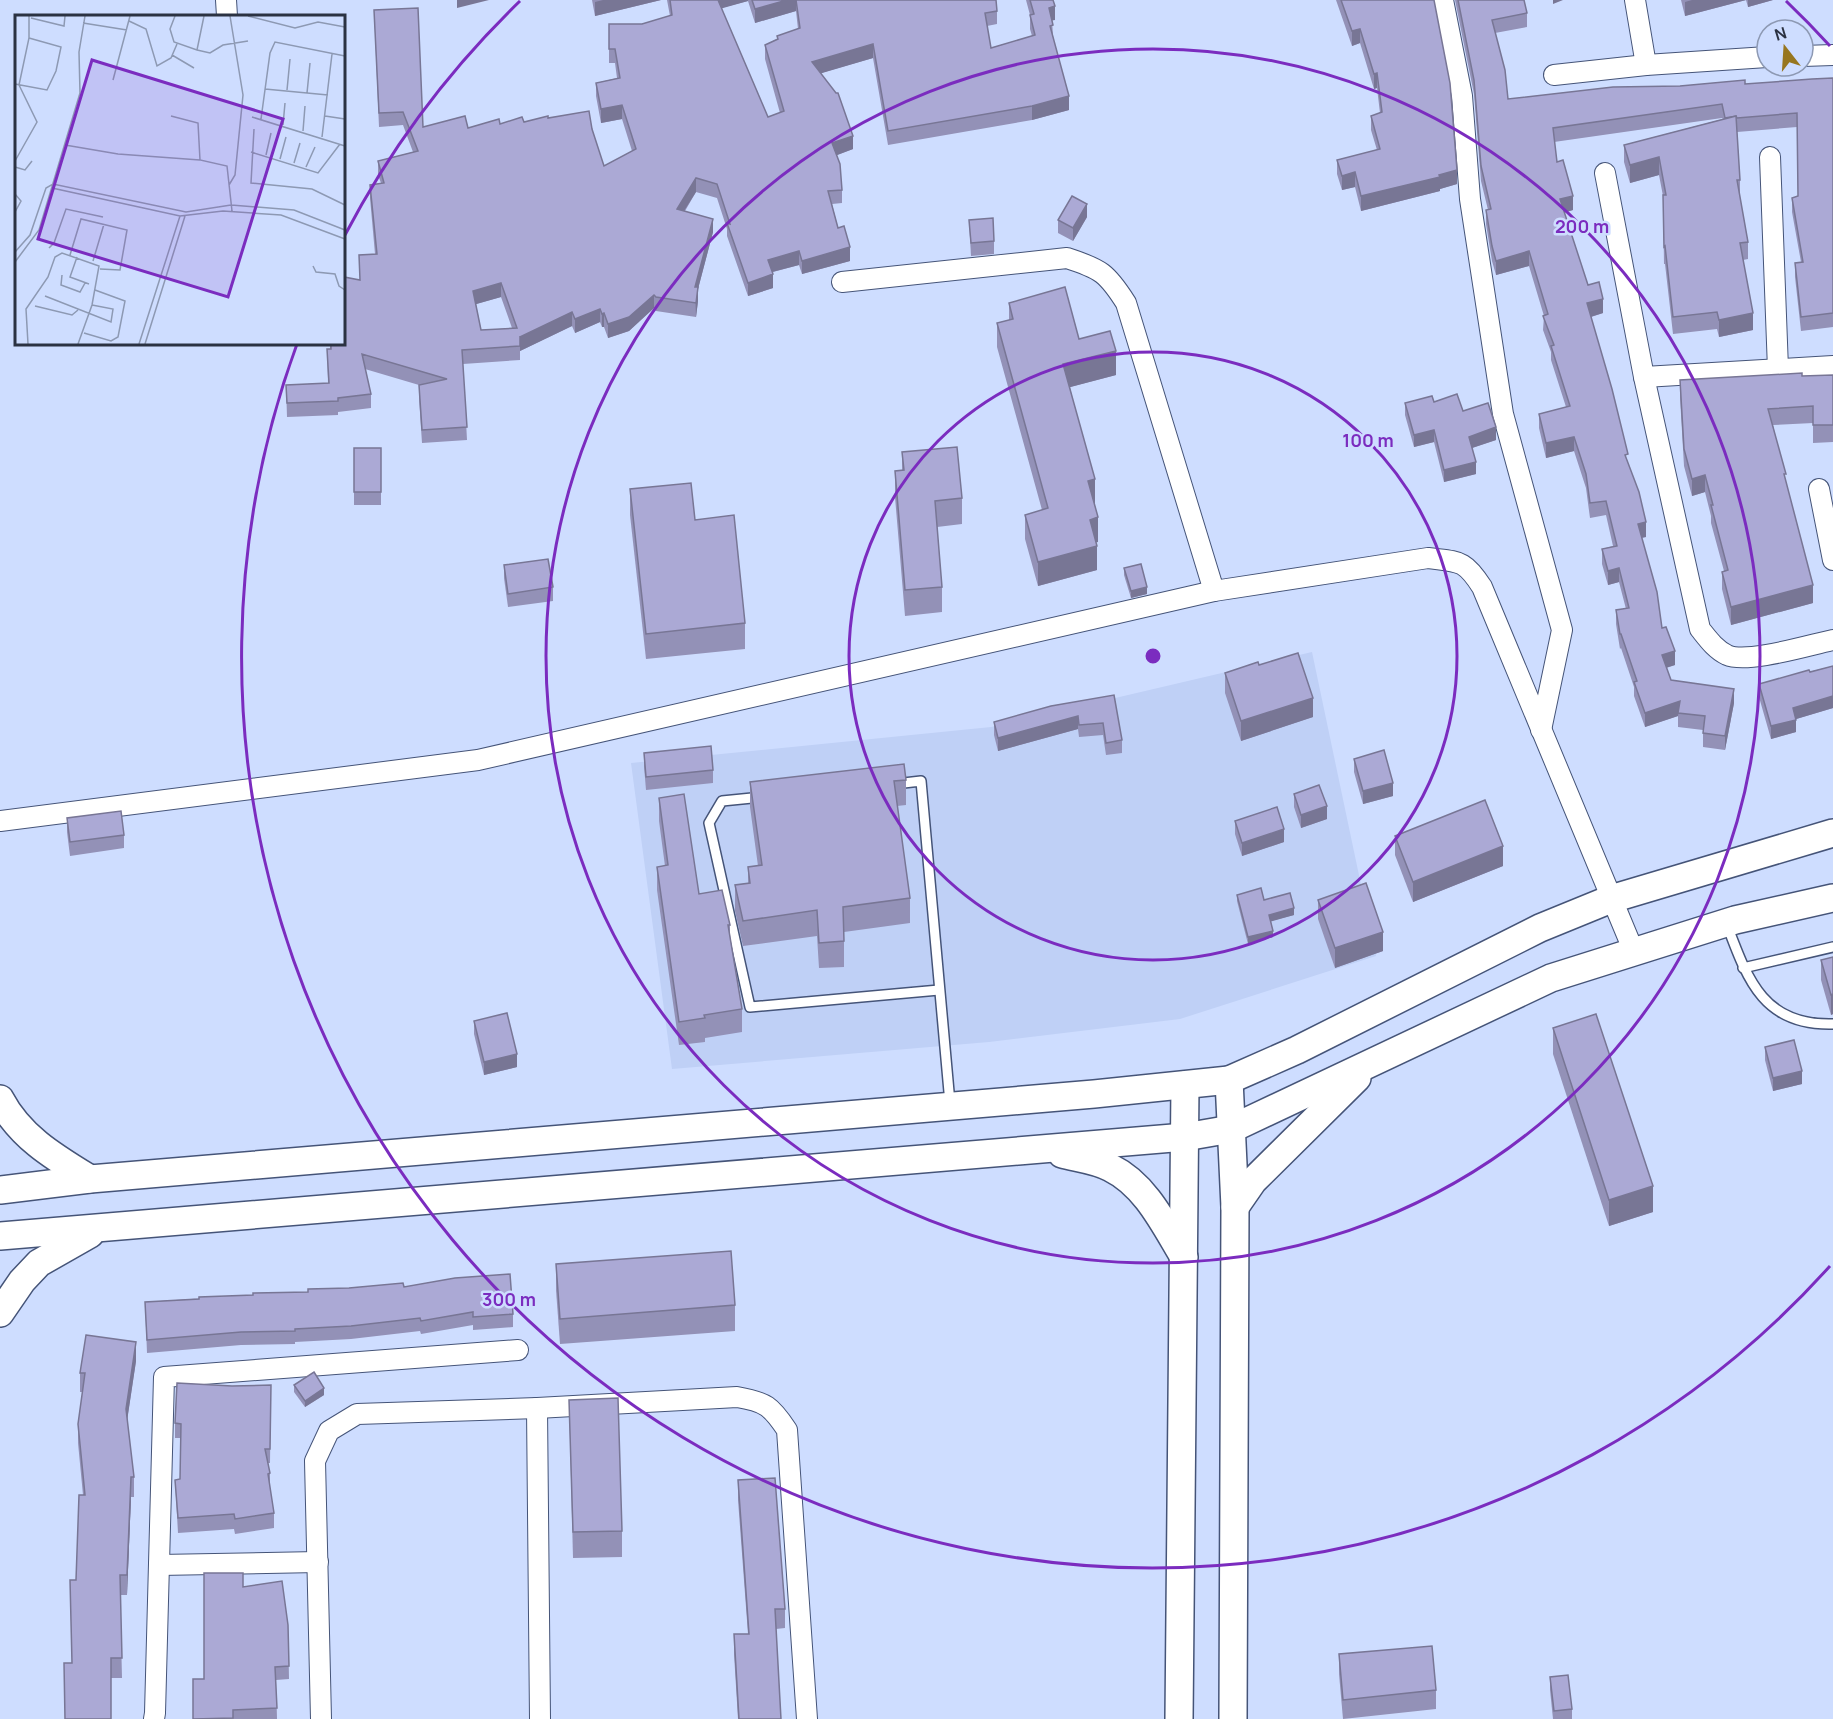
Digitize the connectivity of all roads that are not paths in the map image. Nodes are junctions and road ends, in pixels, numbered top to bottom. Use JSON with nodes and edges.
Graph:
{"nodes":[{"id":1,"x":226,"y":0,"type":"edge"},
{"id":2,"x":1443,"y":0,"type":"edge"},
{"id":3,"x":1635,"y":0,"type":"edge"},
{"id":4,"x":227,"y":15,"type":"edge"},
{"id":5,"x":1833,"y":55,"type":"edge"},
{"id":6,"x":1815,"y":56,"type":"edge"},
{"id":7,"x":1755,"y":58,"type":"edge"},
{"id":8,"x":1646,"y":65,"type":"junction"},
{"id":9,"x":1554,"y":75,"type":"dead end"},
{"id":10,"x":1770,"y":156,"type":"dead end"},
{"id":11,"x":1605,"y":173,"type":"dead end"},
{"id":12,"x":842,"y":282,"type":"dead end"},
{"id":13,"x":1833,"y":366,"type":"edge"},
{"id":14,"x":1778,"y":369,"type":"junction"},
{"id":15,"x":1644,"y":377,"type":"junction"},
{"id":16,"x":1819,"y":489,"type":"dead end"},
{"id":17,"x":1833,"y":560,"type":"edge"},
{"id":18,"x":1214,"y":591,"type":"junction"},
{"id":19,"x":1833,"y":640,"type":"edge"},
{"id":20,"x":1541,"y":730,"type":"junction"},
{"id":21,"x":885,"y":785,"type":"edge"},
{"id":22,"x":768,"y":796,"type":"edge"},
{"id":23,"x":0,"y":821,"type":"edge"},
{"id":24,"x":1833,"y":833,"type":"edge"},
{"id":25,"x":1833,"y":898,"type":"edge"},
{"id":26,"x":1611,"y":899,"type":"junction"},
{"id":27,"x":1726,"y":923,"type":"junction"},
{"id":28,"x":1833,"y":947,"type":"edge"},
{"id":29,"x":1634,"y":952,"type":"junction"},
{"id":30,"x":1743,"y":968,"type":"junction"},
{"id":31,"x":939,"y":990,"type":"junction"},
{"id":32,"x":1833,"y":1024,"type":"edge"},
{"id":33,"x":1372,"y":1063,"type":"junction"},
{"id":34,"x":1229,"y":1080,"type":"junction"},
{"id":35,"x":1185,"y":1084,"type":"junction"},
{"id":36,"x":0,"y":1099,"type":"edge"},
{"id":37,"x":950,"y":1106,"type":"junction"},
{"id":38,"x":1231,"y":1129,"type":"junction"},
{"id":39,"x":1185,"y":1137,"type":"junction"},
{"id":40,"x":1043,"y":1149,"type":"junction"},
{"id":41,"x":90,"y":1179,"type":"junction"},
{"id":42,"x":0,"y":1190,"type":"edge"},
{"id":43,"x":1235,"y":1207,"type":"junction"},
{"id":44,"x":98,"y":1229,"type":"junction"},
{"id":45,"x":0,"y":1236,"type":"edge"},
{"id":46,"x":1184,"y":1258,"type":"junction"},
{"id":47,"x":0,"y":1312,"type":"edge"},
{"id":48,"x":519,"y":1350,"type":"dead end"},
{"id":49,"x":537,"y":1408,"type":"junction"},
{"id":50,"x":318,"y":1562,"type":"junction"},
{"id":51,"x":159,"y":1565,"type":"junction"},
{"id":52,"x":154,"y":1719,"type":"edge"},
{"id":53,"x":321,"y":1719,"type":"edge"},
{"id":54,"x":540,"y":1719,"type":"edge"},
{"id":55,"x":807,"y":1719,"type":"edge"},
{"id":56,"x":1179,"y":1719,"type":"edge"},
{"id":57,"x":1233,"y":1719,"type":"edge"}],
"edges":[{"from":1,"to":4,"type":"street"},
{"from":2,"to":20,"type":"street"},
{"from":3,"to":8,"type":"street"},
{"from":5,"to":6,"type":"street"},
{"from":7,"to":8,"type":"street"},
{"from":8,"to":9,"type":"street"},
{"from":10,"to":14,"type":"street"},
{"from":11,"to":15,"type":"street"},
{"from":12,"to":18,"type":"street"},
{"from":13,"to":14,"type":"street"},
{"from":14,"to":15,"type":"street"},
{"from":15,"to":19,"type":"street"},
{"from":16,"to":17,"type":"street"},
{"from":18,"to":20,"type":"street"},
{"from":18,"to":23,"type":"street"},
{"from":20,"to":26,"type":"street"},
{"from":21,"to":31,"type":"lane"},
{"from":22,"to":31,"type":"lane"},
{"from":24,"to":26,"type":"street"},
{"from":25,"to":27,"type":"street"},
{"from":26,"to":29,"type":"street"},
{"from":26,"to":34,"type":"street"},
{"from":27,"to":29,"type":"street"},
{"from":27,"to":30,"type":"lane"},
{"from":28,"to":30,"type":"lane"},
{"from":29,"to":33,"type":"street"},
{"from":30,"to":32,"type":"lane"},
{"from":31,"to":37,"type":"lane"},
{"from":33,"to":38,"type":"street"},
{"from":33,"to":43,"type":"street"},
{"from":34,"to":35,"type":"street"},
{"from":34,"to":38,"type":"street"},
{"from":35,"to":37,"type":"street"},
{"from":35,"to":39,"type":"street"},
{"from":36,"to":41,"type":"street"},
{"from":37,"to":41,"type":"street"},
{"from":38,"to":39,"type":"street"},
{"from":38,"to":43,"type":"street"},
{"from":39,"to":40,"type":"street"},
{"from":39,"to":46,"type":"street"},
{"from":40,"to":44,"type":"street"},
{"from":40,"to":46,"type":"street"},
{"from":41,"to":42,"type":"street"},
{"from":43,"to":57,"type":"street"},
{"from":44,"to":45,"type":"street"},
{"from":44,"to":47,"type":"street"},
{"from":46,"to":56,"type":"street"},
{"from":48,"to":51,"type":"street"},
{"from":49,"to":50,"type":"street"},
{"from":49,"to":54,"type":"street"},
{"from":49,"to":55,"type":"street"},
{"from":50,"to":51,"type":"street"},
{"from":50,"to":53,"type":"street"},
{"from":51,"to":52,"type":"street"}]}
